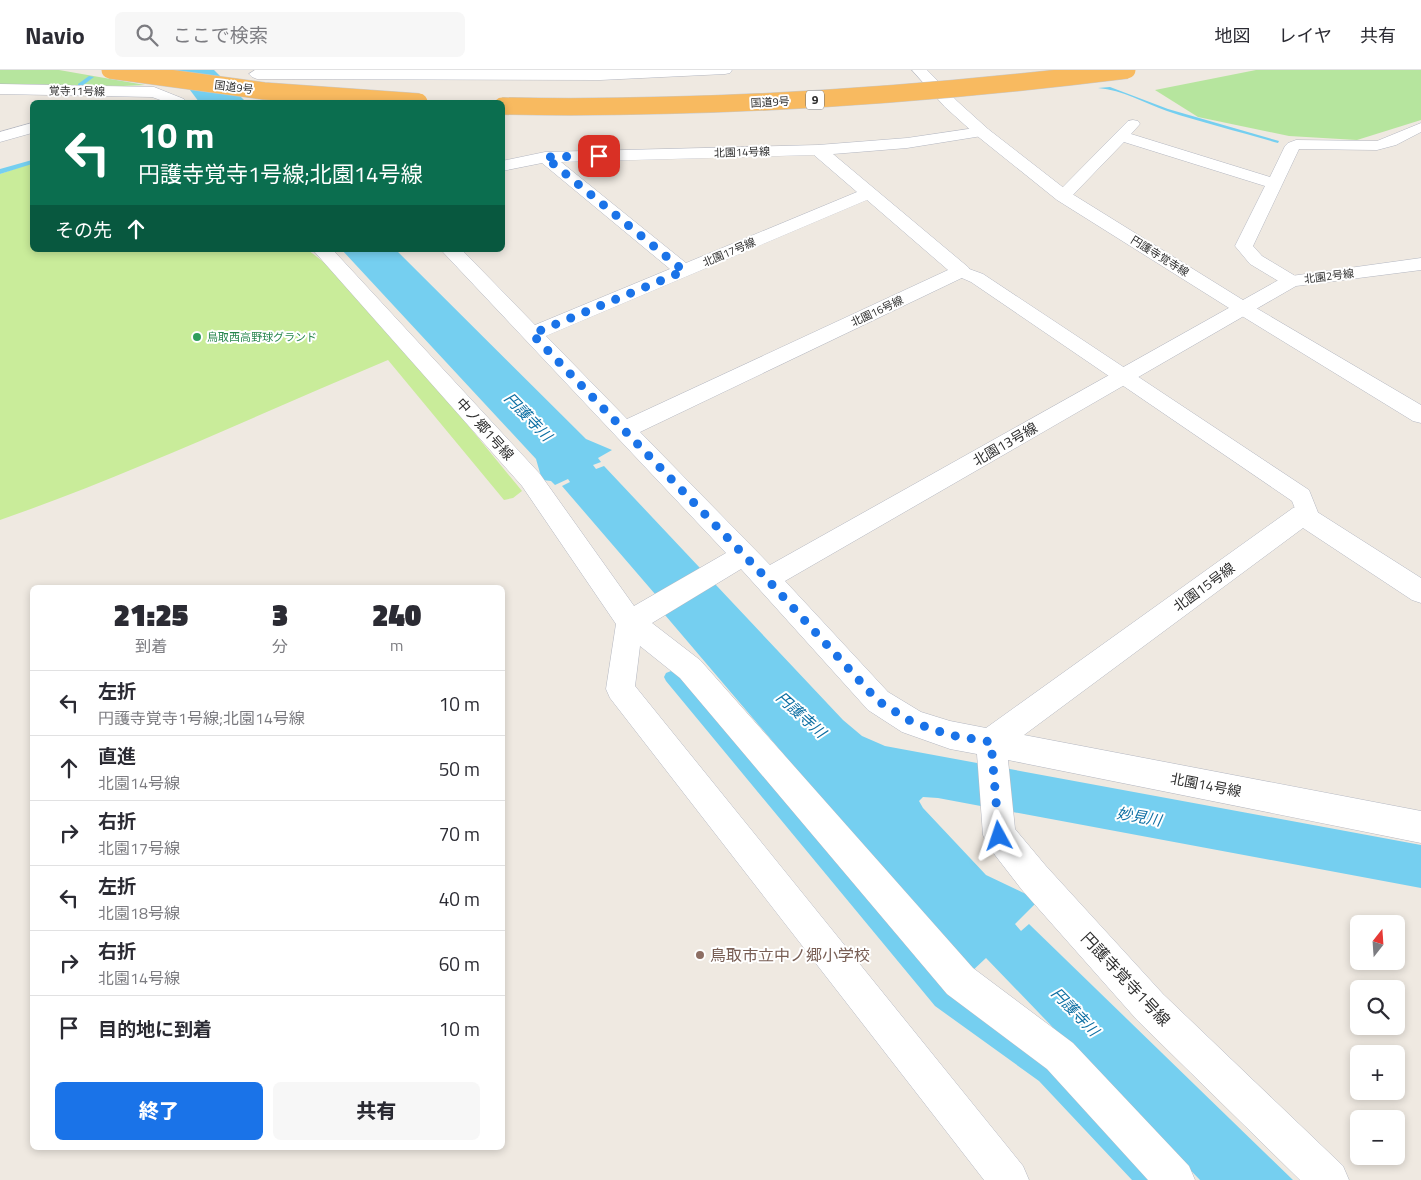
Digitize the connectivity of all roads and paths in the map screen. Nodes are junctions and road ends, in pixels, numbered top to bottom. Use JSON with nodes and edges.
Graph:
{"nodes":[{"id":1,"x":110,"y":70,"type":"edge"},
{"id":2,"x":160,"y":70,"type":"edge"},
{"id":3,"x":725,"y":70,"type":"edge"},
{"id":4,"x":919,"y":70,"type":"edge"},
{"id":5,"x":1127,"y":70,"type":"edge"},
{"id":6,"x":254,"y":72,"type":"edge"},
{"id":7,"x":0,"y":89,"type":"edge"},
{"id":8,"x":154,"y":92,"type":"junction"},
{"id":9,"x":126,"y":100,"type":"edge"},
{"id":10,"x":173,"y":100,"type":"edge"},
{"id":11,"x":267,"y":100,"type":"edge"},
{"id":12,"x":387,"y":100,"type":"edge"},
{"id":13,"x":505,"y":106,"type":"edge"},
{"id":14,"x":1134,"y":123,"type":"dead end"},
{"id":15,"x":1421,"y":127,"type":"edge"},
{"id":16,"x":30,"y":129,"type":"edge"},
{"id":17,"x":982,"y":132,"type":"junction"},
{"id":18,"x":1121,"y":136,"type":"junction"},
{"id":19,"x":0,"y":138,"type":"edge"},
{"id":20,"x":818,"y":150,"type":"junction"},
{"id":21,"x":545,"y":157,"type":"junction"},
{"id":22,"x":505,"y":165,"type":"edge"},
{"id":23,"x":1274,"y":184,"type":"junction"},
{"id":24,"x":869,"y":193,"type":"junction"},
{"id":25,"x":1063,"y":196,"type":"junction"},
{"id":26,"x":325,"y":252,"type":"edge"},
{"id":27,"x":453,"y":252,"type":"edge"},
{"id":28,"x":1421,"y":264,"type":"edge"},
{"id":29,"x":684,"y":271,"type":"junction"},
{"id":30,"x":961,"y":271,"type":"junction"},
{"id":31,"x":1291,"y":281,"type":"junction"},
{"id":32,"x":1244,"y":309,"type":"junction"},
{"id":33,"x":532,"y":334,"type":"junction"},
{"id":34,"x":1123,"y":377,"type":"junction"},
{"id":35,"x":1421,"y":415,"type":"edge"},
{"id":36,"x":624,"y":430,"type":"junction"},
{"id":37,"x":1310,"y":520,"type":"junction"},
{"id":38,"x":732,"y":562,"type":"junction"},
{"id":39,"x":767,"y":579,"type":"junction"},
{"id":40,"x":1421,"y":592,"type":"edge"},
{"id":41,"x":642,"y":614,"type":"junction"},
{"id":42,"x":991,"y":742,"type":"junction"},
{"id":43,"x":1421,"y":827,"type":"edge"},
{"id":44,"x":1009,"y":1180,"type":"edge"},
{"id":45,"x":1175,"y":1180,"type":"edge"},
{"id":46,"x":1329,"y":1180,"type":"edge"}],
"edges":[{"from":1,"to":12,"type":"highway","name":"国道9号","bridge":true},
{"from":2,"to":8,"type":"street"},
{"from":3,"to":6,"type":"street"},
{"from":4,"to":17,"type":"street","name":"円護寺覚寺線"},
{"from":5,"to":13,"type":"highway","name":"国道9号","number":"9","bridge":true},
{"from":6,"to":11,"type":"street"},
{"from":7,"to":8,"type":"street","name":"覚寺11号線"},
{"from":8,"to":9,"type":"street"},
{"from":8,"to":10,"type":"street"},
{"from":14,"to":18,"type":"lane"},
{"from":15,"to":23,"type":"lane"},
{"from":16,"to":19,"type":"street"},
{"from":17,"to":20,"type":"street","name":"北園14号線"},
{"from":17,"to":25,"type":"street","name":"円護寺覚寺線"},
{"from":18,"to":23,"type":"lane"},
{"from":18,"to":25,"type":"lane"},
{"from":20,"to":21,"type":"street","name":"北園14号線"},
{"from":20,"to":24,"type":"street"},
{"from":21,"to":22,"type":"street","name":"北園14号線"},
{"from":21,"to":29,"type":"street"},
{"from":23,"to":31,"type":"lane"},
{"from":24,"to":29,"type":"street","name":"北園17号線"},
{"from":24,"to":30,"type":"street"},
{"from":25,"to":32,"type":"street","name":"円護寺覚寺線"},
{"from":26,"to":41,"type":"street","name":"中ノ郷1号線"},
{"from":27,"to":33,"type":"street"},
{"from":28,"to":31,"type":"street","name":"北園2号線"},
{"from":29,"to":33,"type":"street","name":"北園17号線"},
{"from":30,"to":34,"type":"lane"},
{"from":30,"to":36,"type":"street","name":"北園16号線"},
{"from":31,"to":32,"type":"street","name":"北園2号線"},
{"from":32,"to":34,"type":"street","name":"北園13号線"},
{"from":32,"to":35,"type":"street","name":"円護寺覚寺線"},
{"from":33,"to":36,"type":"street"},
{"from":34,"to":37,"type":"lane"},
{"from":34,"to":39,"type":"street","name":"北園13号線"},
{"from":36,"to":38,"type":"street"},
{"from":37,"to":40,"type":"street"},
{"from":37,"to":42,"type":"street","name":"北園15号線"},
{"from":38,"to":39,"type":"street","name":"北園14号線"},
{"from":38,"to":41,"type":"street"},
{"from":39,"to":42,"type":"street","name":"北園14号線"},
{"from":41,"to":44,"type":"street"},
{"from":41,"to":45,"type":"street","name":"中ノ郷1号線"},
{"from":42,"to":43,"type":"street","name":"北園14号線"},
{"from":42,"to":46,"type":"street","name":"円護寺覚寺1号線"}]}
